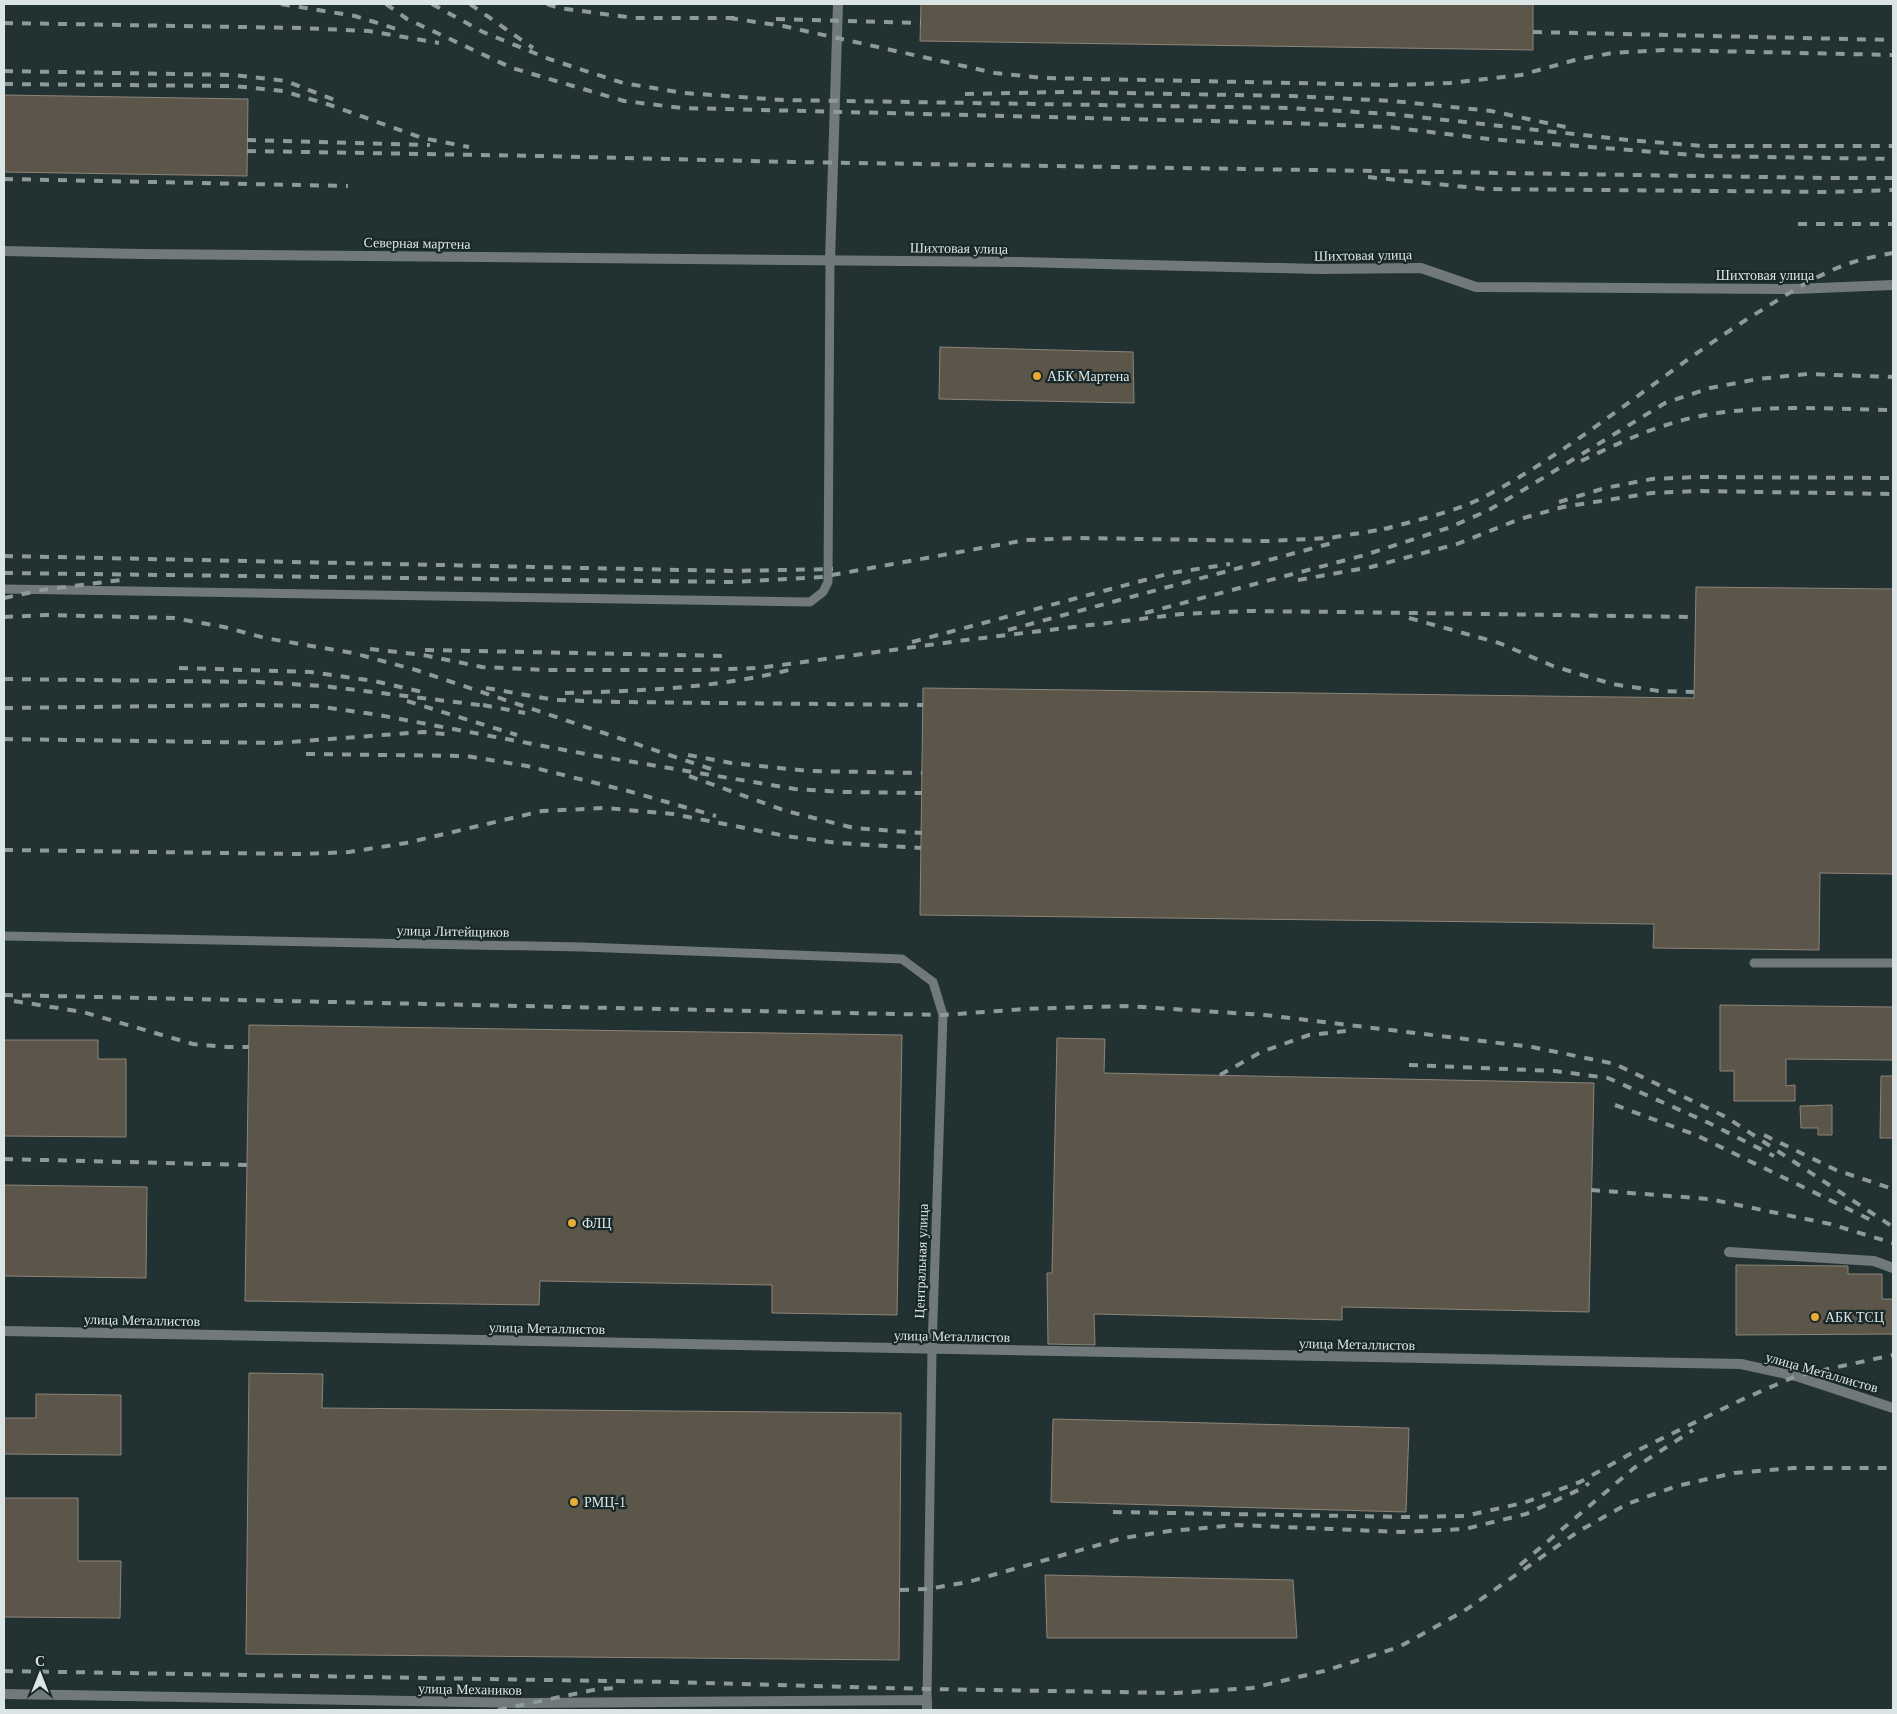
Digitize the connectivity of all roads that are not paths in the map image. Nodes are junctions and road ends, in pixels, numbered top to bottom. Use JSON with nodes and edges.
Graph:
{"nodes":[{"id":1,"x":838,"y":4,"type":"edge"},
{"id":2,"x":4,"y":251,"type":"edge"},
{"id":3,"x":830,"y":261,"type":"junction"},
{"id":4,"x":1893,"y":285,"type":"edge"},
{"id":5,"x":4,"y":589,"type":"edge"},
{"id":6,"x":4,"y":936,"type":"edge"},
{"id":7,"x":902,"y":959,"type":"joint"},
{"id":8,"x":1754,"y":962,"type":"dead end"},
{"id":9,"x":1893,"y":962,"type":"edge"},
{"id":10,"x":1729,"y":1252,"type":"dead end"},
{"id":11,"x":1893,"y":1268,"type":"edge"},
{"id":12,"x":4,"y":1331,"type":"edge"},
{"id":13,"x":932,"y":1350,"type":"junction"},
{"id":14,"x":1893,"y":1408,"type":"edge"},
{"id":15,"x":4,"y":1694,"type":"edge"},
{"id":16,"x":927,"y":1705,"type":"edge"}],
"edges":[{"from":1,"to":3,"type":"street"},
{"from":2,"to":3,"type":"street","name":"Северная мартена"},
{"from":3,"to":4,"type":"street","name":"Шихтовая улица"},
{"from":3,"to":5,"type":"lane"},
{"from":6,"to":7,"type":"lane","name":"улица Литейщиков"},
{"from":7,"to":13,"type":"lane","name":"Центральная улица"},
{"from":8,"to":9,"type":"lane"},
{"from":10,"to":11,"type":"street"},
{"from":12,"to":13,"type":"street","name":"улица Металлистов"},
{"from":13,"to":14,"type":"street","name":"улица Металлистов"},
{"from":13,"to":16,"type":"lane","name":"Центральная улица"},
{"from":15,"to":16,"type":"street","name":"улица Механиков"}]}
